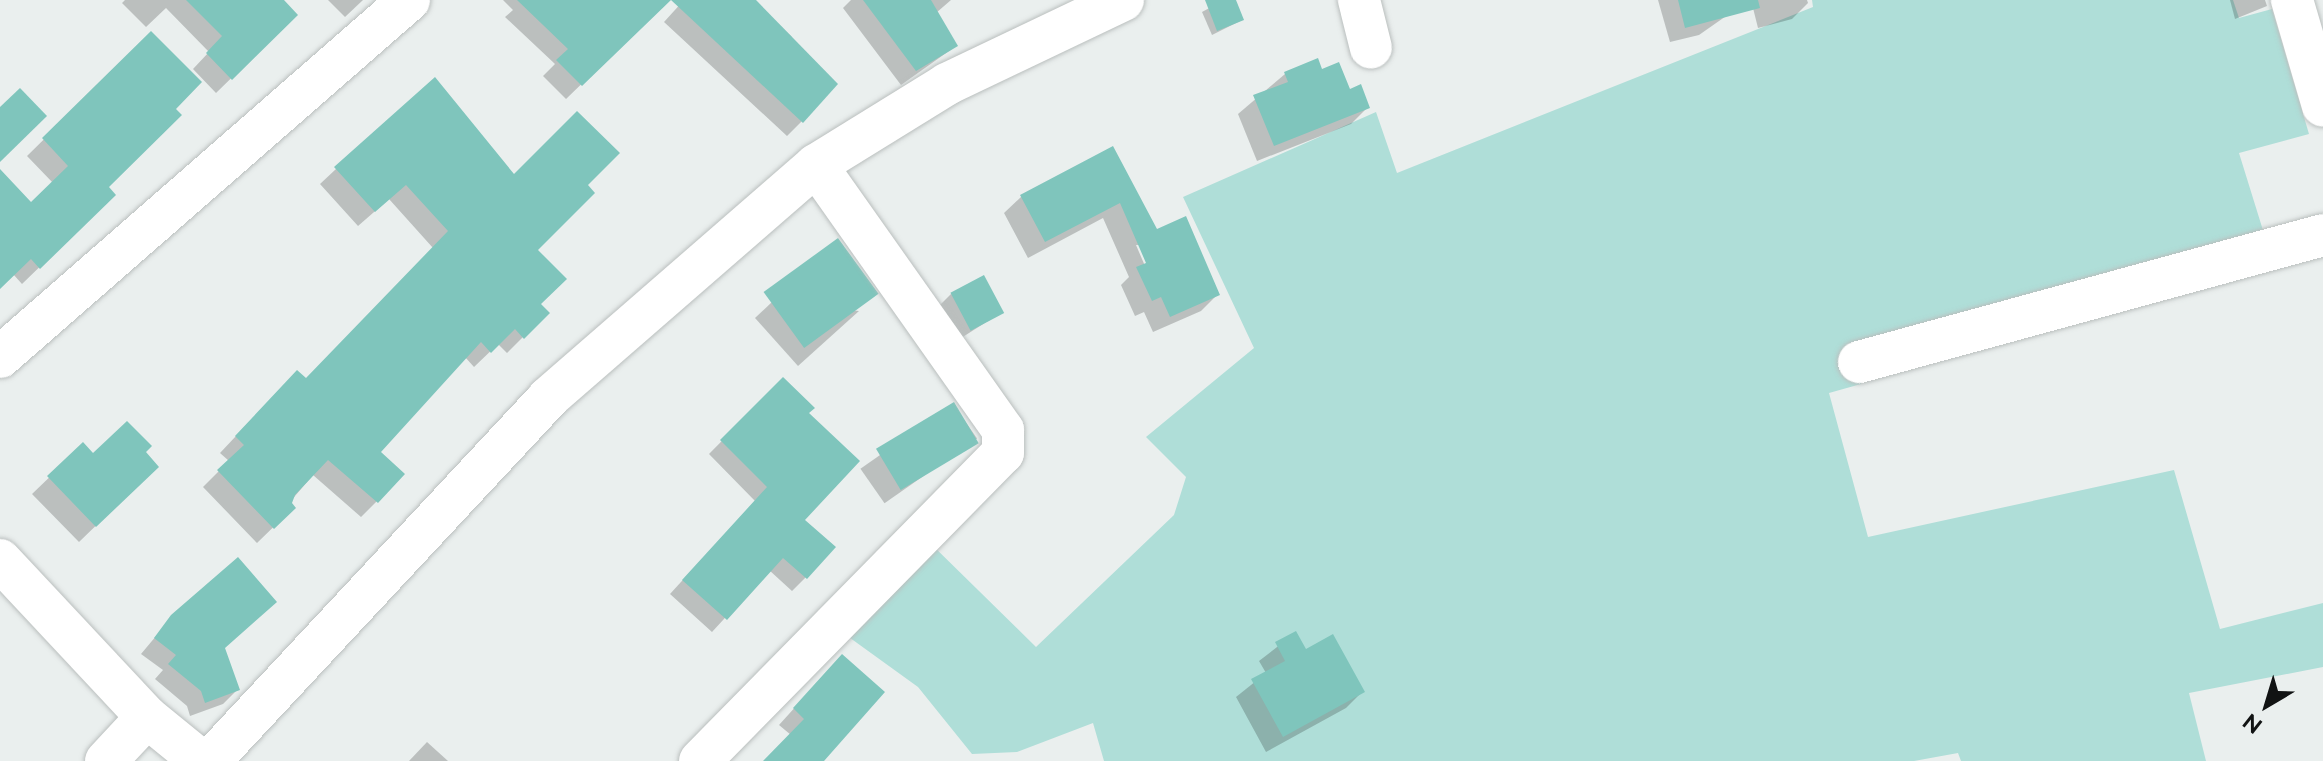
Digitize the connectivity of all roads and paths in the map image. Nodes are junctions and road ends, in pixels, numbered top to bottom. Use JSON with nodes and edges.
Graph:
{"nodes":[{"id":1,"x":409,"y":0,"type":"edge"},
{"id":2,"x":1123,"y":0,"type":"edge"},
{"id":3,"x":1359,"y":0,"type":"edge"},
{"id":4,"x":2292,"y":0,"type":"edge"},
{"id":5,"x":1054,"y":13,"type":"edge"},
{"id":6,"x":1371,"y":48,"type":"dead end"},
{"id":7,"x":2323,"y":106,"type":"edge"},
{"id":8,"x":816,"y":165,"type":"junction"},
{"id":9,"x":2323,"y":235,"type":"edge"},
{"id":10,"x":0,"y":357,"type":"edge"},
{"id":11,"x":1859,"y":362,"type":"dead end"},
{"id":12,"x":0,"y":560,"type":"edge"},
{"id":13,"x":147,"y":717,"type":"junction"},
{"id":14,"x":106,"y":761,"type":"edge"},
{"id":15,"x":201,"y":761,"type":"edge"},
{"id":16,"x":210,"y":761,"type":"edge"},
{"id":17,"x":700,"y":761,"type":"edge"}],
"edges":[{"from":1,"to":10,"type":"street"},
{"from":2,"to":5,"type":"street"},
{"from":3,"to":6,"type":"street"},
{"from":4,"to":7,"type":"street"},
{"from":5,"to":8,"type":"street"},
{"from":8,"to":16,"type":"street"},
{"from":8,"to":17,"type":"street"},
{"from":9,"to":11,"type":"street"},
{"from":12,"to":13,"type":"street"},
{"from":13,"to":14,"type":"street"},
{"from":13,"to":15,"type":"street"}]}
